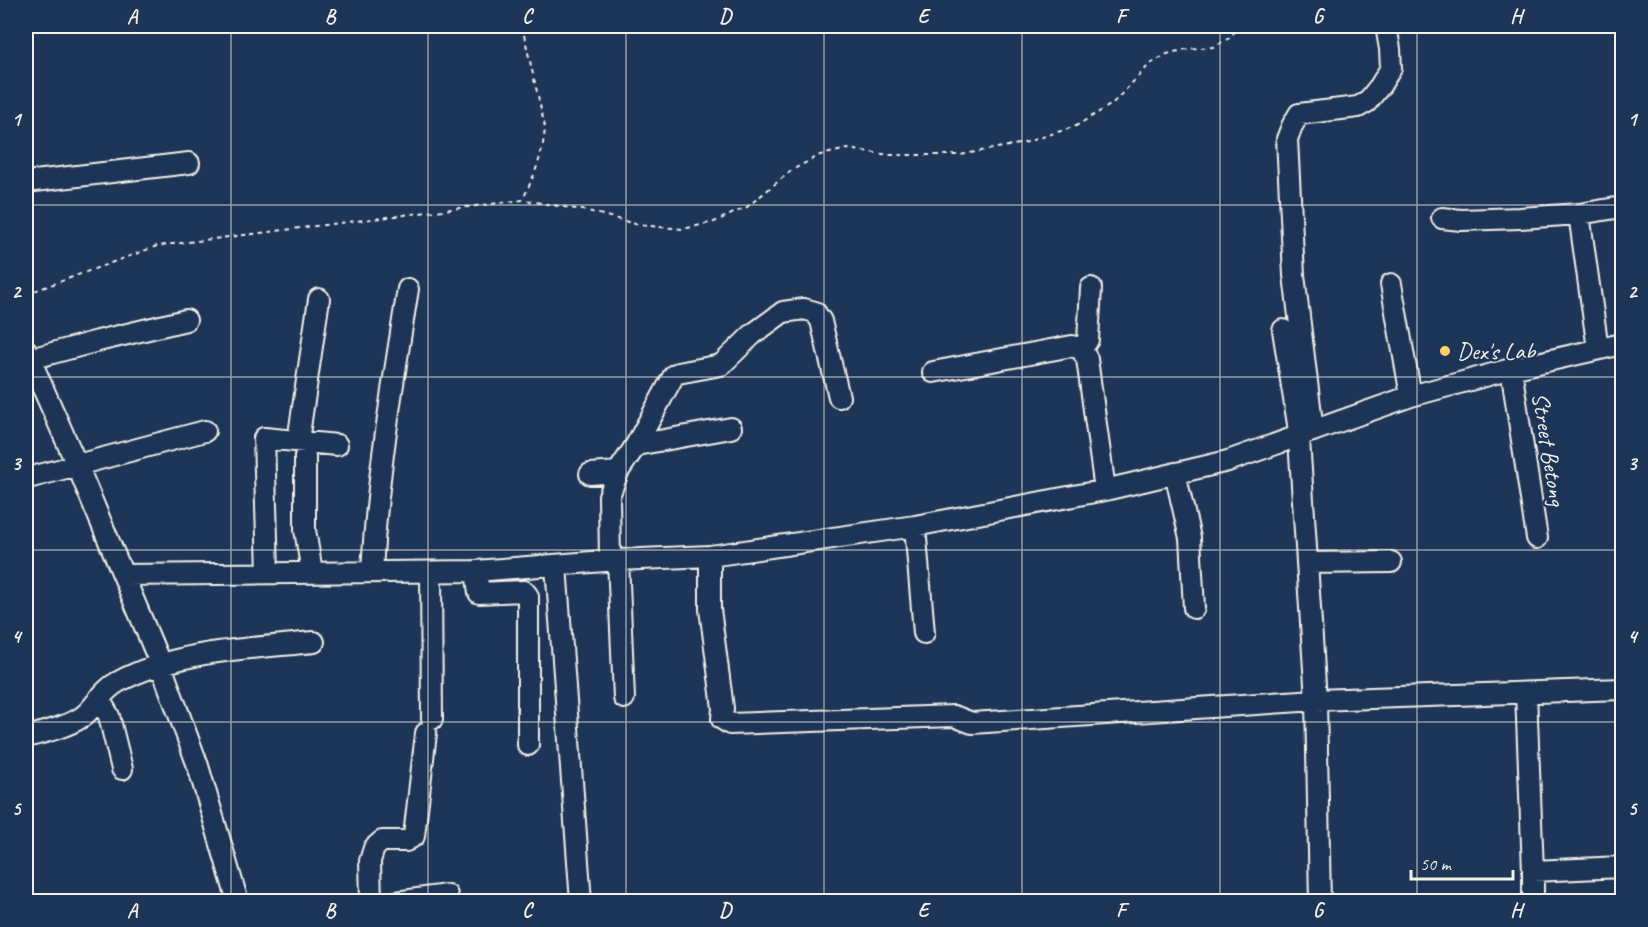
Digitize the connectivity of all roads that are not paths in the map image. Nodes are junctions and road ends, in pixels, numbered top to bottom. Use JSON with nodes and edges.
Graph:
{"nodes":[{"id":1,"x":1386,"y":26,"type":"edge"},
{"id":2,"x":189,"y":163,"type":"dead end"},
{"id":3,"x":26,"y":182,"type":"edge"},
{"id":4,"x":1623,"y":207,"type":"edge"},
{"id":5,"x":1579,"y":214,"type":"junction"},
{"id":6,"x":1442,"y":218,"type":"dead end"},
{"id":7,"x":1392,"y":284,"type":"dead end"},
{"id":8,"x":1090,"y":288,"type":"dead end"},
{"id":9,"x":408,"y":289,"type":"dead end"},
{"id":10,"x":319,"y":298,"type":"dead end"},
{"id":11,"x":186,"y":320,"type":"dead end"},
{"id":12,"x":1283,"y":330,"type":"dead end"},
{"id":13,"x":1623,"y":344,"type":"edge"},
{"id":14,"x":1081,"y":349,"type":"junction"},
{"id":15,"x":1598,"y":349,"type":"junction"},
{"id":16,"x":28,"y":354,"type":"edge"},
{"id":17,"x":1511,"y":369,"type":"junction"},
{"id":18,"x":933,"y":372,"type":"dead end"},
{"id":19,"x":33,"y":388,"type":"edge"},
{"id":20,"x":1412,"y":396,"type":"junction"},
{"id":21,"x":839,"y":397,"type":"dead end"},
{"id":22,"x":731,"y":428,"type":"dead end"},
{"id":23,"x":205,"y":431,"type":"dead end"},
{"id":24,"x":1306,"y":434,"type":"junction"},
{"id":25,"x":337,"y":445,"type":"dead end"},
{"id":26,"x":636,"y":445,"type":"junction"},
{"id":27,"x":302,"y":448,"type":"junction"},
{"id":28,"x":77,"y":465,"type":"junction"},
{"id":29,"x":618,"y":472,"type":"junction"},
{"id":30,"x":1175,"y":473,"type":"junction"},
{"id":31,"x":590,"y":474,"type":"dead end"},
{"id":32,"x":26,"y":476,"type":"edge"},
{"id":33,"x":1106,"y":490,"type":"junction"},
{"id":34,"x":915,"y":526,"type":"junction"},
{"id":35,"x":1537,"y":538,"type":"dead end"},
{"id":36,"x":710,"y":556,"type":"junction"},
{"id":37,"x":614,"y":561,"type":"junction"},
{"id":38,"x":1391,"y":562,"type":"dead end"},
{"id":39,"x":1307,"y":563,"type":"junction"},
{"id":40,"x":556,"y":566,"type":"junction"},
{"id":41,"x":477,"y":571,"type":"junction"},
{"id":42,"x":312,"y":572,"type":"junction"},
{"id":43,"x":372,"y":572,"type":"junction"},
{"id":44,"x":431,"y":572,"type":"junction"},
{"id":45,"x":268,"y":573,"type":"junction"},
{"id":46,"x":124,"y":575,"type":"junction"},
{"id":47,"x":1194,"y":608,"type":"dead end"},
{"id":48,"x":924,"y":633,"type":"dead end"},
{"id":49,"x":314,"y":642,"type":"dead end"},
{"id":50,"x":160,"y":663,"type":"junction"},
{"id":51,"x":1623,"y":689,"type":"edge"},
{"id":52,"x":1526,"y":693,"type":"junction"},
{"id":53,"x":99,"y":698,"type":"junction"},
{"id":54,"x":624,"y":698,"type":"dead end"},
{"id":55,"x":1316,"y":700,"type":"junction"},
{"id":56,"x":26,"y":737,"type":"edge"},
{"id":57,"x":528,"y":745,"type":"dead end"},
{"id":58,"x":122,"y":769,"type":"dead end"},
{"id":59,"x":1623,"y":867,"type":"edge"},
{"id":60,"x":1533,"y":871,"type":"junction"},
{"id":61,"x":447,"y":895,"type":"dead end"},
{"id":62,"x":238,"y":902,"type":"edge"},
{"id":63,"x":371,"y":902,"type":"edge"},
{"id":64,"x":396,"y":902,"type":"edge"},
{"id":65,"x":581,"y":902,"type":"edge"},
{"id":66,"x":1320,"y":902,"type":"edge"},
{"id":67,"x":1533,"y":902,"type":"edge"}],
"edges":[{"from":1,"to":24,"type":"street"},
{"from":2,"to":3,"type":"street"},
{"from":4,"to":5,"type":"street"},
{"from":5,"to":6,"type":"street"},
{"from":5,"to":15,"type":"street"},
{"from":7,"to":20,"type":"street"},
{"from":8,"to":14,"type":"street"},
{"from":9,"to":43,"type":"street"},
{"from":10,"to":27,"type":"street"},
{"from":11,"to":16,"type":"street"},
{"from":12,"to":24,"type":"street"},
{"from":13,"to":15,"type":"street"},
{"from":14,"to":18,"type":"street"},
{"from":14,"to":33,"type":"street"},
{"from":15,"to":17,"type":"street"},
{"from":16,"to":19,"type":"street"},
{"from":17,"to":20,"type":"street"},
{"from":17,"to":35,"type":"street","name":"Street Betong"},
{"from":19,"to":28,"type":"street"},
{"from":20,"to":24,"type":"street"},
{"from":21,"to":26,"type":"street"},
{"from":22,"to":26,"type":"street"},
{"from":23,"to":28,"type":"street"},
{"from":24,"to":30,"type":"street"},
{"from":24,"to":39,"type":"street"},
{"from":25,"to":27,"type":"street"},
{"from":26,"to":29,"type":"street"},
{"from":27,"to":42,"type":"street"},
{"from":27,"to":45,"type":"street"},
{"from":28,"to":32,"type":"street"},
{"from":28,"to":46,"type":"street"},
{"from":29,"to":31,"type":"street"},
{"from":29,"to":37,"type":"street"},
{"from":30,"to":33,"type":"street"},
{"from":30,"to":47,"type":"street"},
{"from":33,"to":34,"type":"street"},
{"from":34,"to":36,"type":"street"},
{"from":34,"to":48,"type":"street"},
{"from":36,"to":37,"type":"street"},
{"from":36,"to":55,"type":"street"},
{"from":37,"to":40,"type":"street"},
{"from":37,"to":54,"type":"street"},
{"from":38,"to":39,"type":"street"},
{"from":39,"to":55,"type":"street"},
{"from":40,"to":41,"type":"street"},
{"from":40,"to":65,"type":"street"},
{"from":41,"to":44,"type":"street"},
{"from":41,"to":57,"type":"street"},
{"from":42,"to":43,"type":"street"},
{"from":42,"to":45,"type":"street"},
{"from":43,"to":44,"type":"street"},
{"from":44,"to":63,"type":"street"},
{"from":45,"to":46,"type":"street"},
{"from":46,"to":50,"type":"street"},
{"from":49,"to":50,"type":"street"},
{"from":50,"to":53,"type":"street"},
{"from":50,"to":62,"type":"street"},
{"from":51,"to":52,"type":"street"},
{"from":52,"to":55,"type":"street"},
{"from":52,"to":60,"type":"street"},
{"from":53,"to":56,"type":"street"},
{"from":53,"to":58,"type":"street"},
{"from":55,"to":66,"type":"street"},
{"from":59,"to":60,"type":"street"},
{"from":60,"to":67,"type":"street"},
{"from":61,"to":64,"type":"street"}]}
